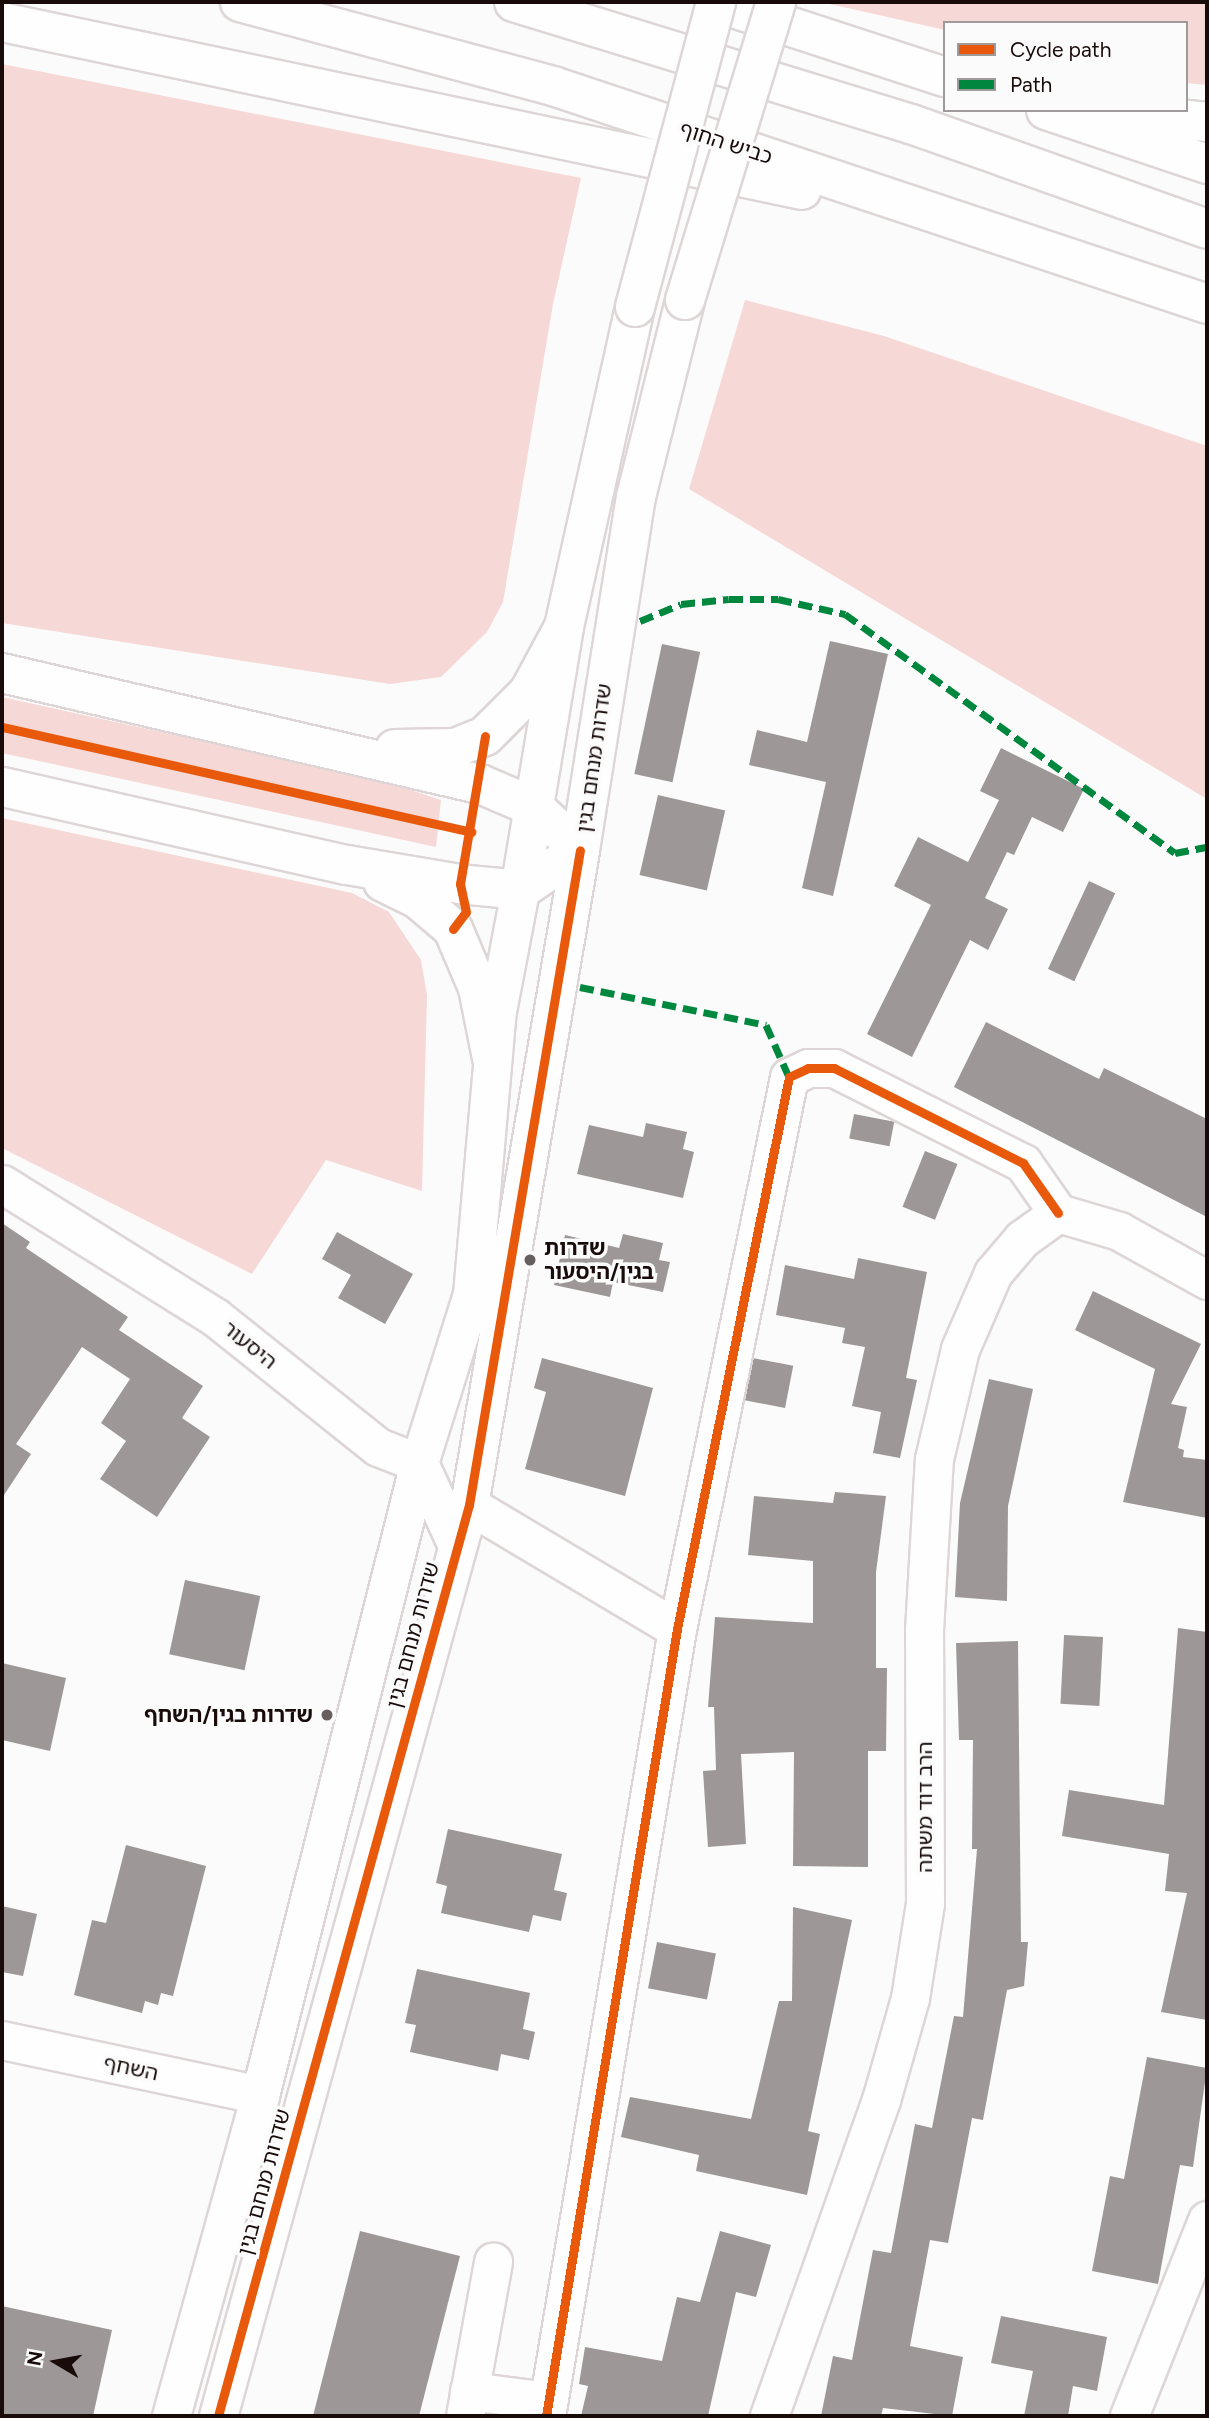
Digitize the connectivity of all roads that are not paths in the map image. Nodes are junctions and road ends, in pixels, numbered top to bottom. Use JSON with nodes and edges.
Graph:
{"nodes":[{"id":1,"x":240,"y":2,"type":"edge"},
{"id":2,"x":514,"y":2,"type":"edge"},
{"id":3,"x":715,"y":2,"type":"edge"},
{"id":4,"x":776,"y":2,"type":"edge"},
{"id":5,"x":2,"y":22,"type":"edge"},
{"id":6,"x":2,"y":29,"type":"edge"},
{"id":7,"x":76,"y":40,"type":"junction"},
{"id":8,"x":939,"y":74,"type":"edge"},
{"id":9,"x":1052,"y":112,"type":"edge"},
{"id":10,"x":1120,"y":112,"type":"edge"},
{"id":11,"x":1207,"y":122,"type":"edge"},
{"id":12,"x":1207,"y":164,"type":"edge"},
{"id":13,"x":989,"y":229,"type":"junction"},
{"id":14,"x":1207,"y":229,"type":"edge"},
{"id":15,"x":1207,"y":304,"type":"edge"},
{"id":16,"x":564,"y":627,"type":"junction"},
{"id":17,"x":2,"y":673,"type":"edge"},
{"id":18,"x":314,"y":741,"type":"junction"},
{"id":19,"x":2,"y":787,"type":"edge"},
{"id":20,"x":534,"y":807,"type":"junction"},
{"id":21,"x":580,"y":850,"type":"junction"},
{"id":22,"x":346,"y":865,"type":"junction"},
{"id":23,"x":520,"y":890,"type":"junction"},
{"id":24,"x":492,"y":1058,"type":"junction"},
{"id":25,"x":2,"y":1184,"type":"edge"},
{"id":26,"x":1058,"y":1213,"type":"junction"},
{"id":27,"x":1207,"y":1280,"type":"edge"},
{"id":28,"x":419,"y":1463,"type":"junction"},
{"id":29,"x":469,"y":1505,"type":"junction"},
{"id":30,"x":456,"y":1543,"type":"junction"},
{"id":31,"x":677,"y":1629,"type":"junction"},
{"id":32,"x":2,"y":2040,"type":"edge"},
{"id":33,"x":260,"y":2095,"type":"junction"},
{"id":34,"x":1207,"y":2220,"type":"edge"},
{"id":35,"x":493,"y":2262,"type":"dead end"},
{"id":36,"x":467,"y":2403,"type":"edge"},
{"id":37,"x":547,"y":2409,"type":"edge"},
{"id":38,"x":171,"y":2416,"type":"edge"},
{"id":39,"x":218,"y":2416,"type":"edge"},
{"id":40,"x":769,"y":2416,"type":"edge"},
{"id":41,"x":1129,"y":2416,"type":"edge"}],
"edges":[{"from":1,"to":13,"type":"main road","name":"כביש החוף"},
{"from":2,"to":14,"type":"main road"},
{"from":3,"to":8,"type":"main road"},
{"from":3,"to":16,"type":"main road","name":"שדרות מנחם בגין","bridge":true},
{"from":4,"to":21,"type":"main road","name":"שדרות מנחם בגין","bridge":true},
{"from":5,"to":7,"type":"main road"},
{"from":6,"to":7,"type":"main road"},
{"from":7,"to":13,"type":"main road"},
{"from":9,"to":12,"type":"main road"},
{"from":10,"to":11,"type":"main road"},
{"from":13,"to":15,"type":"main road","name":"כביש החוף"},
{"from":16,"to":18,"type":"main road"},
{"from":16,"to":20,"type":"main road","name":"שדרות מנחם בגין"},
{"from":17,"to":18,"type":"main road"},
{"from":18,"to":20,"type":"main road"},
{"from":19,"to":22,"type":"main road"},
{"from":20,"to":21,"type":"main road"},
{"from":20,"to":23,"type":"main road","name":"שדרות מנחם בגין"},
{"from":21,"to":23,"type":"main road"},
{"from":21,"to":29,"type":"street","name":"שדרות מנחם בגין"},
{"from":22,"to":23,"type":"main road"},
{"from":22,"to":24,"type":"main road"},
{"from":23,"to":24,"type":"street","name":"שדרות מנחם בגין"},
{"from":24,"to":28,"type":"street","name":"שדרות מנחם בגין"},
{"from":25,"to":28,"type":"street","name":"היסעור"},
{"from":26,"to":27,"type":"street"},
{"from":26,"to":31,"type":"street"},
{"from":26,"to":40,"type":"street","name":"הרב דוד משתה"},
{"from":28,"to":30,"type":"street"},
{"from":28,"to":33,"type":"street","name":"שדרות מנחם בגין"},
{"from":29,"to":30,"type":"street","name":"שדרות מנחם בגין"},
{"from":29,"to":31,"type":"street"},
{"from":30,"to":39,"type":"street","name":"שדרות מנחם בגין"},
{"from":31,"to":37,"type":"street"},
{"from":32,"to":33,"type":"street","name":"השחף"},
{"from":33,"to":38,"type":"street","name":"שדרות מנחם בגין"},
{"from":34,"to":41,"type":"street"},
{"from":35,"to":36,"type":"street"},
{"from":36,"to":37,"type":"street"}]}
